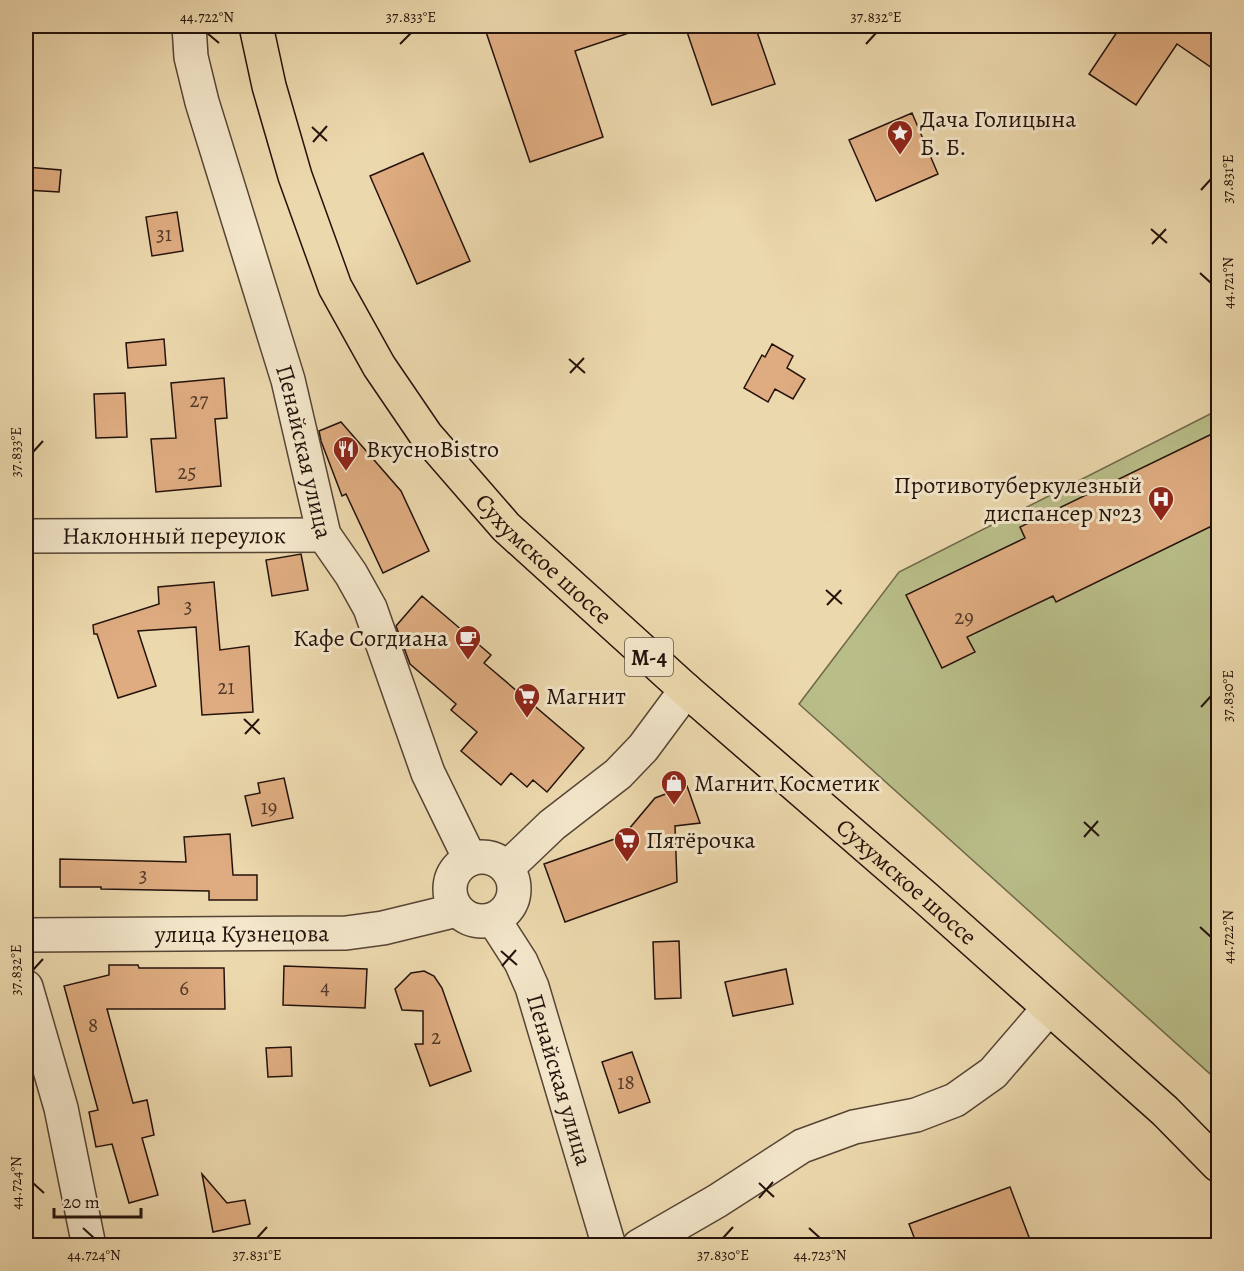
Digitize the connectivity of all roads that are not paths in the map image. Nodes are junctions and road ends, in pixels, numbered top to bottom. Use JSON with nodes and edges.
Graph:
{"nodes":[{"id":1,"x":189,"y":26,"type":"edge"},
{"id":2,"x":256,"y":26,"type":"edge"},
{"id":3,"x":324,"y":535,"type":"junction"},
{"id":4,"x":26,"y":536,"type":"edge"},
{"id":5,"x":686,"y":690,"type":"junction"},
{"id":6,"x":470,"y":859,"type":"junction"},
{"id":7,"x":507,"y":868,"type":"junction"},
{"id":8,"x":457,"y":910,"type":"junction"},
{"id":9,"x":494,"y":920,"type":"junction"},
{"id":10,"x":26,"y":935,"type":"edge"},
{"id":11,"x":26,"y":987,"type":"edge"},
{"id":12,"x":1049,"y":1008,"type":"junction"},
{"id":13,"x":1218,"y":1165,"type":"edge"},
{"id":14,"x":89,"y":1245,"type":"edge"},
{"id":15,"x":609,"y":1245,"type":"edge"},
{"id":16,"x":639,"y":1245,"type":"edge"}],
"edges":[{"from":1,"to":3,"type":"street","name":"Пенайская улица"},
{"from":2,"to":5,"type":"highway","name":"Сухумское шоссе","number":"М-4"},
{"from":3,"to":4,"type":"street","name":"Наклонный переулок"},
{"from":3,"to":6,"type":"street","name":"Пенайская улица"},
{"from":5,"to":7,"type":"street"},
{"from":5,"to":12,"type":"highway","name":"Сухумское шоссе","number":"М-4"},
{"from":6,"to":7,"type":"street"},
{"from":6,"to":8,"type":"street"},
{"from":7,"to":9,"type":"street"},
{"from":8,"to":9,"type":"street"},
{"from":8,"to":10,"type":"street","name":"улица Кузнецова"},
{"from":9,"to":15,"type":"street","name":"Пенайская улица"},
{"from":11,"to":14,"type":"street"},
{"from":12,"to":13,"type":"highway","name":"Сухумское шоссе","number":"М-4"},
{"from":12,"to":16,"type":"street"}]}
